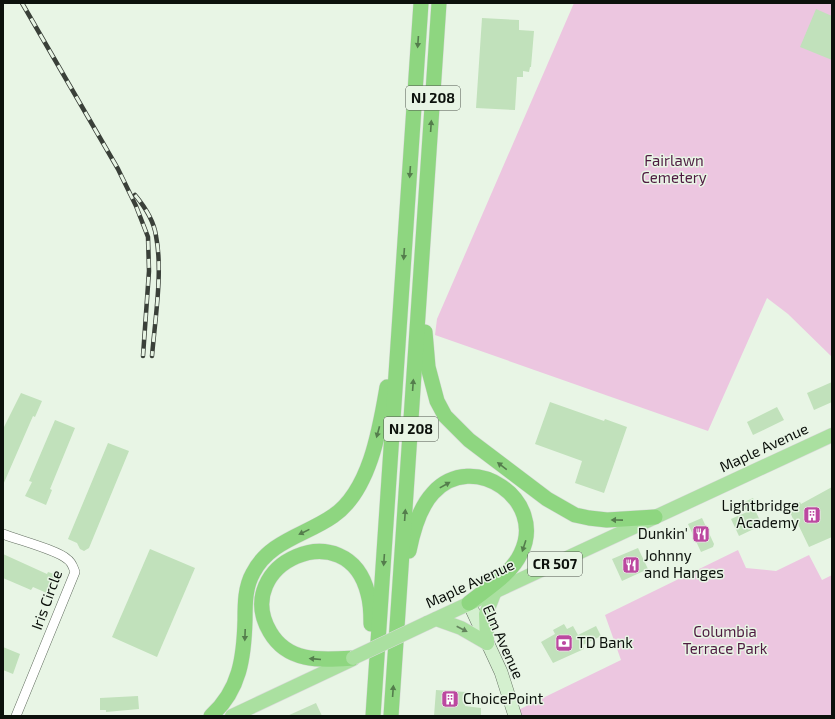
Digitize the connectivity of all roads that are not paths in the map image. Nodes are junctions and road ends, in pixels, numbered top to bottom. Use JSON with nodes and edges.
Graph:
{"nodes":[{"id":1,"x":421,"y":3,"type":"edge"},
{"id":2,"x":439,"y":3,"type":"edge"},
{"id":3,"x":426,"y":193,"type":"junction"},
{"id":4,"x":402,"y":283,"type":"junction"},
{"id":5,"x":832,"y":435,"type":"edge"},
{"id":6,"x":655,"y":517,"type":"junction"},
{"id":7,"x":3,"y":534,"type":"edge"},
{"id":8,"x":495,"y":591,"type":"junction"},
{"id":9,"x":469,"y":603,"type":"junction"},
{"id":10,"x":432,"y":621,"type":"junction"},
{"id":11,"x":487,"y":643,"type":"junction"},
{"id":12,"x":354,"y":658,"type":"junction"},
{"id":13,"x":395,"y":665,"type":"junction"},
{"id":14,"x":374,"y":698,"type":"junction"},
{"id":15,"x":244,"y":712,"type":"edge"},
{"id":16,"x":16,"y":716,"type":"edge"},
{"id":17,"x":211,"y":716,"type":"edge"},
{"id":18,"x":232,"y":716,"type":"edge"},
{"id":19,"x":373,"y":716,"type":"edge"},
{"id":20,"x":391,"y":716,"type":"edge"},
{"id":21,"x":515,"y":716,"type":"edge"}],
"edges":[{"from":1,"to":4,"type":"highway","number":"NJ 208","one_way":true},
{"from":3,"to":2,"type":"highway","number":"NJ 208","one_way":true},
{"from":6,"to":3,"type":"highway","one_way":true},
{"from":13,"to":3,"type":"highway","number":"NJ 208","one_way":true},
{"from":4,"to":14,"type":"highway","number":"NJ 208","one_way":true},
{"from":4,"to":17,"type":"highway","one_way":true},
{"from":5,"to":6,"type":"main road","name":"Maple Avenue","number":"CR 507"},
{"from":6,"to":8,"type":"main road","name":"Maple Avenue","number":"CR 507"},
{"from":7,"to":16,"type":"street","name":"Iris Circle"},
{"from":8,"to":9,"type":"main road","name":"Maple Avenue","number":"CR 507"},
{"from":8,"to":11,"type":"main road"},
{"from":9,"to":10,"type":"main road","name":"Maple Avenue","number":"CR 507"},
{"from":9,"to":11,"type":"main road","name":"Elm Avenue"},
{"from":13,"to":9,"type":"highway","one_way":true},
{"from":10,"to":11,"type":"main road","one_way":true},
{"from":10,"to":12,"type":"main road","name":"Maple Avenue","number":"CR 507","bridge":true},
{"from":11,"to":21,"type":"main road","name":"Elm Avenue"},
{"from":12,"to":14,"type":"highway","one_way":true},
{"from":12,"to":15,"type":"main road","name":"Maple Avenue","number":"CR 507"},
{"from":20,"to":13,"type":"highway","number":"NJ 208","one_way":true},
{"from":14,"to":19,"type":"highway","number":"NJ 208"},
{"from":15,"to":18,"type":"main road","name":"Maple Avenue","number":"CR 507"}]}
